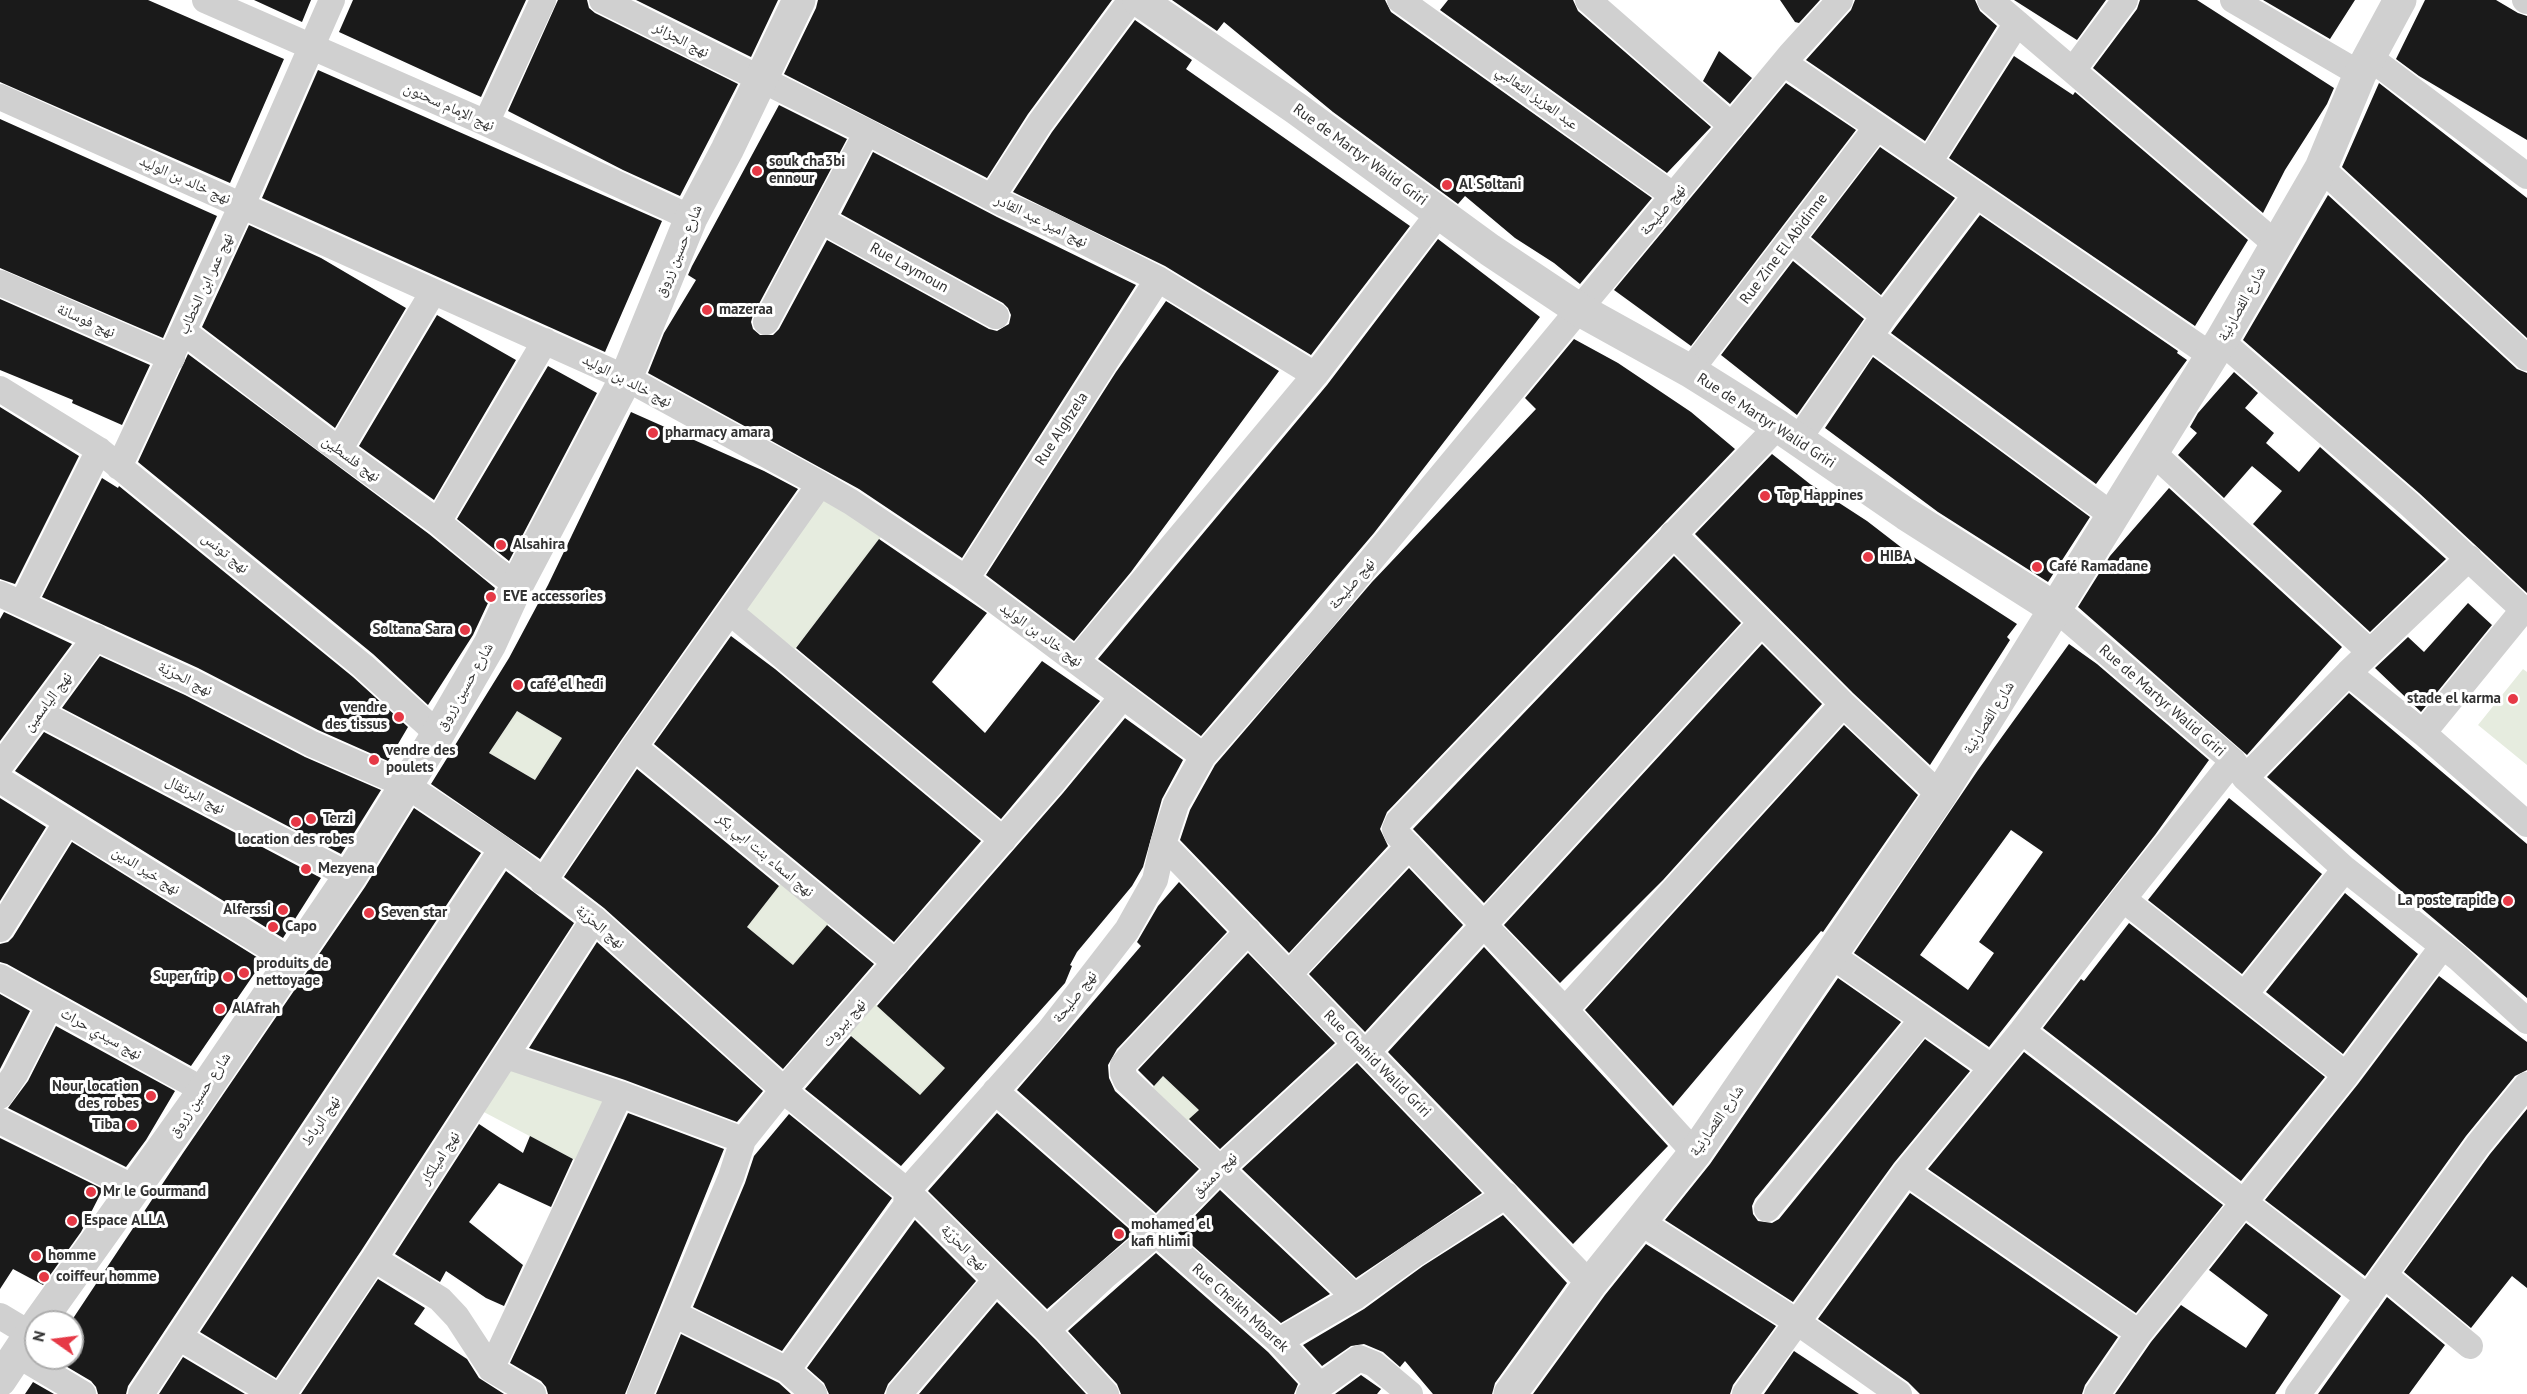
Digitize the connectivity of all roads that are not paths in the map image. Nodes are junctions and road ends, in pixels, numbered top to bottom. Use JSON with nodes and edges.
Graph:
{"nodes":[{"id":1,"x":204,"y":0,"type":"edge"},
{"id":2,"x":332,"y":0,"type":"edge"},
{"id":3,"x":543,"y":0,"type":"edge"},
{"id":4,"x":602,"y":0,"type":"edge"},
{"id":5,"x":799,"y":0,"type":"edge"},
{"id":6,"x":1131,"y":0,"type":"edge"},
{"id":7,"x":1139,"y":0,"type":"edge"},
{"id":8,"x":1400,"y":0,"type":"edge"},
{"id":9,"x":1588,"y":0,"type":"edge"},
{"id":10,"x":1840,"y":0,"type":"edge"},
{"id":11,"x":1990,"y":0,"type":"edge"},
{"id":12,"x":2125,"y":0,"type":"edge"},
{"id":13,"x":2233,"y":0,"type":"edge"},
{"id":14,"x":2400,"y":0,"type":"edge"},
{"id":15,"x":2017,"y":23,"type":"junction"},
{"id":16,"x":311,"y":48,"type":"junction"},
{"id":17,"x":1784,"y":63,"type":"junction"},
{"id":18,"x":2364,"y":66,"type":"junction"},
{"id":19,"x":2073,"y":70,"type":"junction"},
{"id":20,"x":760,"y":80,"type":"junction"},
{"id":21,"x":0,"y":97,"type":"edge"},
{"id":22,"x":486,"y":123,"type":"junction"},
{"id":23,"x":1732,"y":126,"type":"junction"},
{"id":24,"x":1877,"y":127,"type":"junction"},
{"id":25,"x":867,"y":132,"type":"junction"},
{"id":26,"x":1929,"y":162,"type":"junction"},
{"id":27,"x":2321,"y":168,"type":"junction"},
{"id":28,"x":2527,"y":176,"type":"edge"},
{"id":29,"x":1976,"y":195,"type":"junction"},
{"id":30,"x":1674,"y":196,"type":"junction"},
{"id":31,"x":992,"y":197,"type":"junction"},
{"id":32,"x":242,"y":205,"type":"junction"},
{"id":33,"x":1438,"y":213,"type":"junction"},
{"id":34,"x":691,"y":218,"type":"junction"},
{"id":35,"x":821,"y":220,"type":"junction"},
{"id":36,"x":1791,"y":240,"type":"junction"},
{"id":37,"x":2276,"y":244,"type":"junction"},
{"id":38,"x":1158,"y":279,"type":"junction"},
{"id":39,"x":0,"y":283,"type":"edge"},
{"id":40,"x":433,"y":292,"type":"junction"},
{"id":41,"x":1580,"y":310,"type":"junction"},
{"id":42,"x":996,"y":316,"type":"dead end"},
{"id":43,"x":766,"y":322,"type":"dead end"},
{"id":44,"x":1877,"y":327,"type":"junction"},
{"id":45,"x":184,"y":332,"type":"junction"},
{"id":46,"x":545,"y":341,"type":"junction"},
{"id":47,"x":2217,"y":348,"type":"junction"},
{"id":48,"x":172,"y":358,"type":"junction"},
{"id":49,"x":2527,"y":358,"type":"edge"},
{"id":50,"x":1690,"y":372,"type":"junction"},
{"id":51,"x":1316,"y":375,"type":"junction"},
{"id":52,"x":626,"y":378,"type":"junction"},
{"id":53,"x":0,"y":389,"type":"edge"},
{"id":54,"x":1788,"y":433,"type":"junction"},
{"id":55,"x":99,"y":450,"type":"junction"},
{"id":56,"x":339,"y":450,"type":"junction"},
{"id":57,"x":2152,"y":452,"type":"junction"},
{"id":58,"x":119,"y":466,"type":"junction"},
{"id":59,"x":820,"y":484,"type":"junction"},
{"id":60,"x":2112,"y":515,"type":"junction"},
{"id":61,"x":438,"y":522,"type":"junction"},
{"id":62,"x":1673,"y":534,"type":"junction"},
{"id":63,"x":2469,"y":558,"type":"junction"},
{"id":64,"x":966,"y":579,"type":"junction"},
{"id":65,"x":518,"y":585,"type":"junction"},
{"id":66,"x":7,"y":601,"type":"edge"},
{"id":67,"x":2057,"y":610,"type":"junction"},
{"id":68,"x":2525,"y":611,"type":"edge"},
{"id":69,"x":730,"y":612,"type":"junction"},
{"id":70,"x":1761,"y":623,"type":"junction"},
{"id":71,"x":96,"y":637,"type":"junction"},
{"id":72,"x":2370,"y":652,"type":"junction"},
{"id":73,"x":1076,"y":661,"type":"junction"},
{"id":74,"x":2348,"y":673,"type":"junction"},
{"id":75,"x":1123,"y":696,"type":"junction"},
{"id":76,"x":1843,"y":704,"type":"junction"},
{"id":77,"x":40,"y":713,"type":"junction"},
{"id":78,"x":2423,"y":733,"type":"junction"},
{"id":79,"x":438,"y":734,"type":"junction"},
{"id":80,"x":634,"y":747,"type":"junction"},
{"id":81,"x":1203,"y":756,"type":"junction"},
{"id":82,"x":0,"y":766,"type":"edge"},
{"id":83,"x":2239,"y":770,"type":"junction"},
{"id":84,"x":0,"y":780,"type":"edge"},
{"id":85,"x":406,"y":785,"type":"junction"},
{"id":86,"x":1940,"y":795,"type":"junction"},
{"id":87,"x":67,"y":822,"type":"junction"},
{"id":88,"x":2527,"y":824,"type":"edge"},
{"id":89,"x":1003,"y":840,"type":"junction"},
{"id":90,"x":1162,"y":844,"type":"junction"},
{"id":91,"x":1409,"y":846,"type":"junction"},
{"id":92,"x":501,"y":849,"type":"junction"},
{"id":93,"x":2345,"y":869,"type":"junction"},
{"id":94,"x":350,"y":876,"type":"junction"},
{"id":95,"x":543,"y":882,"type":"junction"},
{"id":96,"x":2123,"y":899,"type":"junction"},
{"id":97,"x":594,"y":919,"type":"junction"},
{"id":98,"x":1484,"y":924,"type":"junction"},
{"id":99,"x":0,"y":929,"type":"edge"},
{"id":100,"x":1248,"y":931,"type":"junction"},
{"id":101,"x":2443,"y":946,"type":"junction"},
{"id":102,"x":1831,"y":955,"type":"junction"},
{"id":103,"x":291,"y":962,"type":"junction"},
{"id":104,"x":896,"y":963,"type":"junction"},
{"id":105,"x":1290,"y":973,"type":"junction"},
{"id":106,"x":0,"y":977,"type":"edge"},
{"id":107,"x":2245,"y":994,"type":"junction"},
{"id":108,"x":50,"y":1005,"type":"junction"},
{"id":109,"x":1564,"y":1010,"type":"junction"},
{"id":110,"x":1922,"y":1020,"type":"junction"},
{"id":111,"x":2527,"y":1021,"type":"edge"},
{"id":112,"x":2022,"y":1031,"type":"junction"},
{"id":113,"x":1361,"y":1048,"type":"junction"},
{"id":114,"x":506,"y":1056,"type":"junction"},
{"id":115,"x":1991,"y":1067,"type":"junction"},
{"id":116,"x":2346,"y":1075,"type":"junction"},
{"id":117,"x":2527,"y":1085,"type":"edge"},
{"id":118,"x":202,"y":1090,"type":"junction"},
{"id":119,"x":786,"y":1090,"type":"junction"},
{"id":120,"x":995,"y":1091,"type":"junction"},
{"id":121,"x":620,"y":1094,"type":"junction"},
{"id":122,"x":0,"y":1096,"type":"edge"},
{"id":123,"x":0,"y":1121,"type":"edge"},
{"id":124,"x":743,"y":1140,"type":"junction"},
{"id":125,"x":1695,"y":1153,"type":"junction"},
{"id":126,"x":1220,"y":1169,"type":"junction"},
{"id":127,"x":1906,"y":1172,"type":"junction"},
{"id":128,"x":136,"y":1189,"type":"junction"},
{"id":129,"x":907,"y":1191,"type":"junction"},
{"id":130,"x":1506,"y":1195,"type":"junction"},
{"id":131,"x":2245,"y":1201,"type":"junction"},
{"id":132,"x":1767,"y":1209,"type":"dead end"},
{"id":133,"x":1641,"y":1223,"type":"junction"},
{"id":134,"x":1157,"y":1233,"type":"junction"},
{"id":135,"x":374,"y":1259,"type":"junction"},
{"id":136,"x":2384,"y":1275,"type":"junction"},
{"id":137,"x":996,"y":1280,"type":"junction"},
{"id":138,"x":1590,"y":1284,"type":"junction"},
{"id":139,"x":1355,"y":1297,"type":"junction"},
{"id":140,"x":2368,"y":1298,"type":"junction"},
{"id":141,"x":49,"y":1310,"type":"edge"},
{"id":142,"x":674,"y":1314,"type":"junction"},
{"id":143,"x":0,"y":1316,"type":"edge"},
{"id":144,"x":1797,"y":1322,"type":"junction"},
{"id":145,"x":1047,"y":1330,"type":"junction"},
{"id":146,"x":2139,"y":1333,"type":"junction"},
{"id":147,"x":179,"y":1337,"type":"junction"},
{"id":148,"x":1279,"y":1341,"type":"junction"},
{"id":149,"x":24,"y":1342,"type":"edge"},
{"id":150,"x":2470,"y":1346,"type":"dead end"},
{"id":151,"x":491,"y":1369,"type":"junction"},
{"id":152,"x":56,"y":1370,"type":"edge"},
{"id":153,"x":787,"y":1370,"type":"junction"},
{"id":154,"x":1315,"y":1390,"type":"edge"},
{"id":155,"x":83,"y":1394,"type":"edge"},
{"id":156,"x":141,"y":1394,"type":"edge"},
{"id":157,"x":274,"y":1394,"type":"edge"},
{"id":158,"x":283,"y":1394,"type":"edge"},
{"id":159,"x":533,"y":1394,"type":"edge"},
{"id":160,"x":640,"y":1394,"type":"edge"},
{"id":161,"x":814,"y":1394,"type":"edge"},
{"id":162,"x":899,"y":1394,"type":"edge"},
{"id":163,"x":1106,"y":1394,"type":"edge"},
{"id":164,"x":1410,"y":1394,"type":"edge"},
{"id":165,"x":1510,"y":1394,"type":"edge"},
{"id":166,"x":1745,"y":1394,"type":"edge"},
{"id":167,"x":1899,"y":1394,"type":"edge"},
{"id":168,"x":2097,"y":1394,"type":"edge"},
{"id":169,"x":2298,"y":1394,"type":"edge"}],
"edges":[{"from":1,"to":16,"type":"street","name":"نهج الإمام سحنون"},
{"from":2,"to":16,"type":"street","name":"نهج عمر ابن الخطاب"},
{"from":3,"to":22,"type":"street"},
{"from":4,"to":20,"type":"street","name":"نهج الجزائر"},
{"from":5,"to":20,"type":"street","name":"شارع حسين زروق"},
{"from":6,"to":31,"type":"street"},
{"from":7,"to":33,"type":"street","name":"Rue de Martyr Walid Griri"},
{"from":8,"to":30,"type":"street","name":"عبد العزيز الثعالبي"},
{"from":9,"to":23,"type":"street"},
{"from":10,"to":17,"type":"street","name":"نهج صليحة"},
{"from":11,"to":15,"type":"street"},
{"from":12,"to":19,"type":"street"},
{"from":13,"to":18,"type":"street"},
{"from":14,"to":18,"type":"street","name":"شارع القصارنية"},
{"from":15,"to":19,"type":"street"},
{"from":15,"to":26,"type":"street"},
{"from":16,"to":22,"type":"street","name":"نهج الإمام سحنون"},
{"from":16,"to":32,"type":"street","name":"نهج عمر ابن الخطاب"},
{"from":17,"to":23,"type":"street","name":"نهج صليحة"},
{"from":17,"to":24,"type":"street"},
{"from":18,"to":27,"type":"street","name":"شارع القصارنية"},
{"from":18,"to":28,"type":"street"},
{"from":19,"to":37,"type":"street"},
{"from":20,"to":25,"type":"street","name":"نهج امير عبد القادر"},
{"from":20,"to":34,"type":"street","name":"شارع حسين زروق"},
{"from":21,"to":32,"type":"street","name":"نهج خالد بن الوليد"},
{"from":22,"to":34,"type":"street","name":"نهج الإمام سحنون"},
{"from":23,"to":30,"type":"street","name":"نهج صليحة"},
{"from":24,"to":26,"type":"street"},
{"from":24,"to":36,"type":"street","name":"Rue Zine El Abidinne"},
{"from":25,"to":31,"type":"street","name":"نهج امير عبد القادر"},
{"from":25,"to":35,"type":"street"},
{"from":26,"to":29,"type":"street"},
{"from":27,"to":37,"type":"street","name":"شارع القصارنية"},
{"from":27,"to":49,"type":"street"},
{"from":29,"to":44,"type":"street"},
{"from":29,"to":47,"type":"street"},
{"from":30,"to":41,"type":"street","name":"نهج صليحة"},
{"from":31,"to":38,"type":"street","name":"نهج امير عبد القادر"},
{"from":32,"to":40,"type":"street","name":"نهج خالد بن الوليد"},
{"from":32,"to":45,"type":"street","name":"نهج عمر ابن الخطاب"},
{"from":33,"to":41,"type":"street","name":"Rue de Martyr Walid Griri"},
{"from":33,"to":51,"type":"street"},
{"from":34,"to":52,"type":"street","name":"شارع حسين زروق"},
{"from":35,"to":42,"type":"street","name":"Rue Laymoun"},
{"from":35,"to":43,"type":"street"},
{"from":36,"to":44,"type":"street"},
{"from":36,"to":50,"type":"street","name":"Rue Zine El Abidinne"},
{"from":37,"to":47,"type":"street","name":"شارع القصارنية"},
{"from":38,"to":51,"type":"street","name":"نهج امير عبد القادر"},
{"from":38,"to":64,"type":"street","name":"Rue Alghzela"},
{"from":39,"to":48,"type":"street","name":"نهج فوسانة"},
{"from":40,"to":46,"type":"street","name":"نهج خالد بن الوليد"},
{"from":40,"to":56,"type":"street"},
{"from":41,"to":50,"type":"street","name":"Rue de Martyr Walid Griri"},
{"from":41,"to":81,"type":"street","name":"نهج صليحة"},
{"from":44,"to":54,"type":"street"},
{"from":44,"to":60,"type":"street"},
{"from":45,"to":48,"type":"street","name":"نهج عمر ابن الخطاب"},
{"from":45,"to":56,"type":"street","name":"نهج فلسطين"},
{"from":46,"to":52,"type":"street","name":"نهج خالد بن الوليد"},
{"from":46,"to":61,"type":"street"},
{"from":47,"to":57,"type":"street","name":"شارع القصارنية"},
{"from":47,"to":63,"type":"street"},
{"from":48,"to":58,"type":"street","name":"نهج عمر ابن الخطاب"},
{"from":50,"to":54,"type":"street","name":"Rue de Martyr Walid Griri"},
{"from":51,"to":73,"type":"street"},
{"from":52,"to":59,"type":"street","name":"نهج خالد بن الوليد"},
{"from":52,"to":65,"type":"street","name":"شارع حسين زروق"},
{"from":53,"to":55,"type":"street","name":"نهج تونس"},
{"from":54,"to":62,"type":"street"},
{"from":54,"to":67,"type":"street","name":"Rue de Martyr Walid Griri"},
{"from":55,"to":58,"type":"street","name":"نهج تونس"},
{"from":55,"to":66,"type":"street"},
{"from":56,"to":61,"type":"street","name":"نهج فلسطين"},
{"from":57,"to":60,"type":"street","name":"شارع القصارنية"},
{"from":57,"to":72,"type":"street"},
{"from":58,"to":79,"type":"street","name":"نهج تونس"},
{"from":59,"to":64,"type":"street","name":"نهج خالد بن الوليد"},
{"from":59,"to":69,"type":"street"},
{"from":60,"to":67,"type":"street","name":"شارع القصارنية"},
{"from":61,"to":65,"type":"street","name":"نهج فلسطين"},
{"from":62,"to":70,"type":"street"},
{"from":62,"to":91,"type":"street"},
{"from":63,"to":68,"type":"street"},
{"from":63,"to":72,"type":"street"},
{"from":64,"to":73,"type":"street","name":"نهج خالد بن الوليد"},
{"from":65,"to":79,"type":"street","name":"شارع حسين زروق"},
{"from":66,"to":71,"type":"street","name":"نهج الحرّيّة"},
{"from":67,"to":83,"type":"street","name":"Rue de Martyr Walid Griri"},
{"from":67,"to":86,"type":"street","name":"شارع القصارنية"},
{"from":68,"to":78,"type":"street"},
{"from":69,"to":80,"type":"street"},
{"from":69,"to":89,"type":"street"},
{"from":70,"to":76,"type":"street"},
{"from":70,"to":98,"type":"street","name":"نهج دمشق"},
{"from":71,"to":77,"type":"street","name":"نهج الياسمين"},
{"from":71,"to":85,"type":"street","name":"نهج الحرّيّة"},
{"from":72,"to":74,"type":"street"},
{"from":73,"to":75,"type":"street","name":"نهج خالد بن الوليد"},
{"from":74,"to":78,"type":"street"},
{"from":74,"to":83,"type":"street"},
{"from":75,"to":81,"type":"street","name":"نهج خالد بن الوليد"},
{"from":75,"to":89,"type":"street","name":"نهج بيروت"},
{"from":76,"to":86,"type":"street"},
{"from":76,"to":109,"type":"street"},
{"from":77,"to":82,"type":"street","name":"نهج الياسمين"},
{"from":77,"to":94,"type":"street","name":"نهج البرتقال"},
{"from":78,"to":88,"type":"street"},
{"from":79,"to":85,"type":"street","name":"شارع حسين زروق"},
{"from":80,"to":95,"type":"street"},
{"from":80,"to":104,"type":"street","name":"نهج اسماء بنت ابي بكر"},
{"from":81,"to":90,"type":"street","name":"نهج صليحة"},
{"from":83,"to":93,"type":"street","name":"Rue de Martyr Walid Griri"},
{"from":83,"to":96,"type":"street"},
{"from":84,"to":87,"type":"street","name":"نهج خير الدين"},
{"from":85,"to":92,"type":"street","name":"نهج الحرّيّة"},
{"from":85,"to":94,"type":"street","name":"شارع حسين زروق"},
{"from":86,"to":102,"type":"street","name":"شارع القصارنية"},
{"from":87,"to":99,"type":"street"},
{"from":87,"to":103,"type":"street","name":"نهج خير الدين"},
{"from":89,"to":104,"type":"street","name":"نهج بيروت"},
{"from":90,"to":100,"type":"street","name":"Rue Chahid Walid Griri"},
{"from":90,"to":120,"type":"street","name":"نهج صليحة"},
{"from":91,"to":98,"type":"street"},
{"from":91,"to":105,"type":"street"},
{"from":92,"to":95,"type":"street","name":"نهج الحرّيّة"},
{"from":92,"to":147,"type":"street","name":"نهج الرباط"},
{"from":93,"to":101,"type":"street","name":"Rue de Martyr Walid Griri"},
{"from":93,"to":107,"type":"street"},
{"from":94,"to":103,"type":"street","name":"شارع حسين زروق"},
{"from":95,"to":97,"type":"street","name":"نهج الحرّيّة"},
{"from":96,"to":107,"type":"street"},
{"from":96,"to":112,"type":"street"},
{"from":97,"to":114,"type":"street","name":"نهج اميلكار"},
{"from":97,"to":119,"type":"street","name":"نهج الحرّيّة"},
{"from":98,"to":109,"type":"street"},
{"from":98,"to":113,"type":"street","name":"نهج دمشق"},
{"from":100,"to":105,"type":"street","name":"Rue Chahid Walid Griri"},
{"from":100,"to":126,"type":"street"},
{"from":101,"to":111,"type":"street","name":"Rue de Martyr Walid Griri"},
{"from":101,"to":116,"type":"street"},
{"from":102,"to":110,"type":"street"},
{"from":102,"to":125,"type":"street","name":"شارع القصارنية"},
{"from":103,"to":118,"type":"street","name":"شارع حسين زروق"},
{"from":104,"to":119,"type":"street","name":"نهج بيروت"},
{"from":105,"to":113,"type":"street","name":"Rue Chahid Walid Griri"},
{"from":106,"to":108,"type":"street","name":"نهج سيدي حراث"},
{"from":107,"to":116,"type":"street"},
{"from":108,"to":118,"type":"street","name":"نهج سيدي حراث"},
{"from":108,"to":122,"type":"street"},
{"from":109,"to":125,"type":"street"},
{"from":110,"to":115,"type":"street"},
{"from":110,"to":132,"type":"street"},
{"from":112,"to":115,"type":"street"},
{"from":112,"to":131,"type":"street"},
{"from":113,"to":126,"type":"street","name":"نهج دمشق"},
{"from":113,"to":130,"type":"street","name":"Rue Chahid Walid Griri"},
{"from":114,"to":121,"type":"street"},
{"from":114,"to":135,"type":"street","name":"نهج اميلكار"},
{"from":115,"to":127,"type":"street"},
{"from":116,"to":131,"type":"street"},
{"from":117,"to":136,"type":"street"},
{"from":118,"to":128,"type":"street","name":"شارع حسين زروق"},
{"from":119,"to":124,"type":"street","name":"نهج بيروت"},
{"from":119,"to":129,"type":"street","name":"نهج الحرّيّة"},
{"from":120,"to":129,"type":"street","name":"نهج صليحة"},
{"from":120,"to":134,"type":"street","name":"Rue Cheikh Mbarek"},
{"from":121,"to":124,"type":"street"},
{"from":121,"to":151,"type":"street"},
{"from":123,"to":128,"type":"street"},
{"from":124,"to":142,"type":"street","name":"نهج بيروت"},
{"from":125,"to":133,"type":"street","name":"شارع القصارنية"},
{"from":126,"to":134,"type":"street","name":"نهج دمشق"},
{"from":126,"to":139,"type":"street"},
{"from":127,"to":144,"type":"street"},
{"from":127,"to":146,"type":"street"},
{"from":128,"to":141,"type":"street","name":"شارع حسين زروق"},
{"from":129,"to":137,"type":"street","name":"نهج الحرّيّة"},
{"from":129,"to":153,"type":"street"},
{"from":130,"to":138,"type":"street","name":"Rue Chahid Walid Griri"},
{"from":130,"to":139,"type":"street"},
{"from":131,"to":140,"type":"street"},
{"from":131,"to":146,"type":"street"},
{"from":133,"to":138,"type":"street","name":"شارع القصارنية"},
{"from":133,"to":144,"type":"street"},
{"from":134,"to":145,"type":"street","name":"نهج دمشق"},
{"from":134,"to":148,"type":"street","name":"Rue Cheikh Mbarek"},
{"from":135,"to":151,"type":"street"},
{"from":135,"to":158,"type":"street","name":"نهج اميلكار"},
{"from":136,"to":140,"type":"street"},
{"from":136,"to":150,"type":"street"},
{"from":137,"to":145,"type":"street","name":"نهج الحرّيّة"},
{"from":137,"to":162,"type":"street"},
{"from":138,"to":165,"type":"street","name":"شارع القصارنية"},
{"from":139,"to":148,"type":"street"},
{"from":140,"to":169,"type":"street"},
{"from":142,"to":153,"type":"street"},
{"from":142,"to":160,"type":"street","name":"نهج بيروت"},
{"from":143,"to":149,"type":"street"},
{"from":144,"to":166,"type":"street"},
{"from":144,"to":167,"type":"street"},
{"from":145,"to":163,"type":"street","name":"نهج الحرّيّة"},
{"from":146,"to":168,"type":"street"},
{"from":147,"to":156,"type":"street","name":"نهج الرباط"},
{"from":147,"to":157,"type":"street"},
{"from":148,"to":154,"type":"street","name":"Rue Cheikh Mbarek"},
{"from":151,"to":159,"type":"street"},
{"from":152,"to":155,"type":"street"},
{"from":153,"to":161,"type":"street"},
{"from":154,"to":164,"type":"street"}]}
